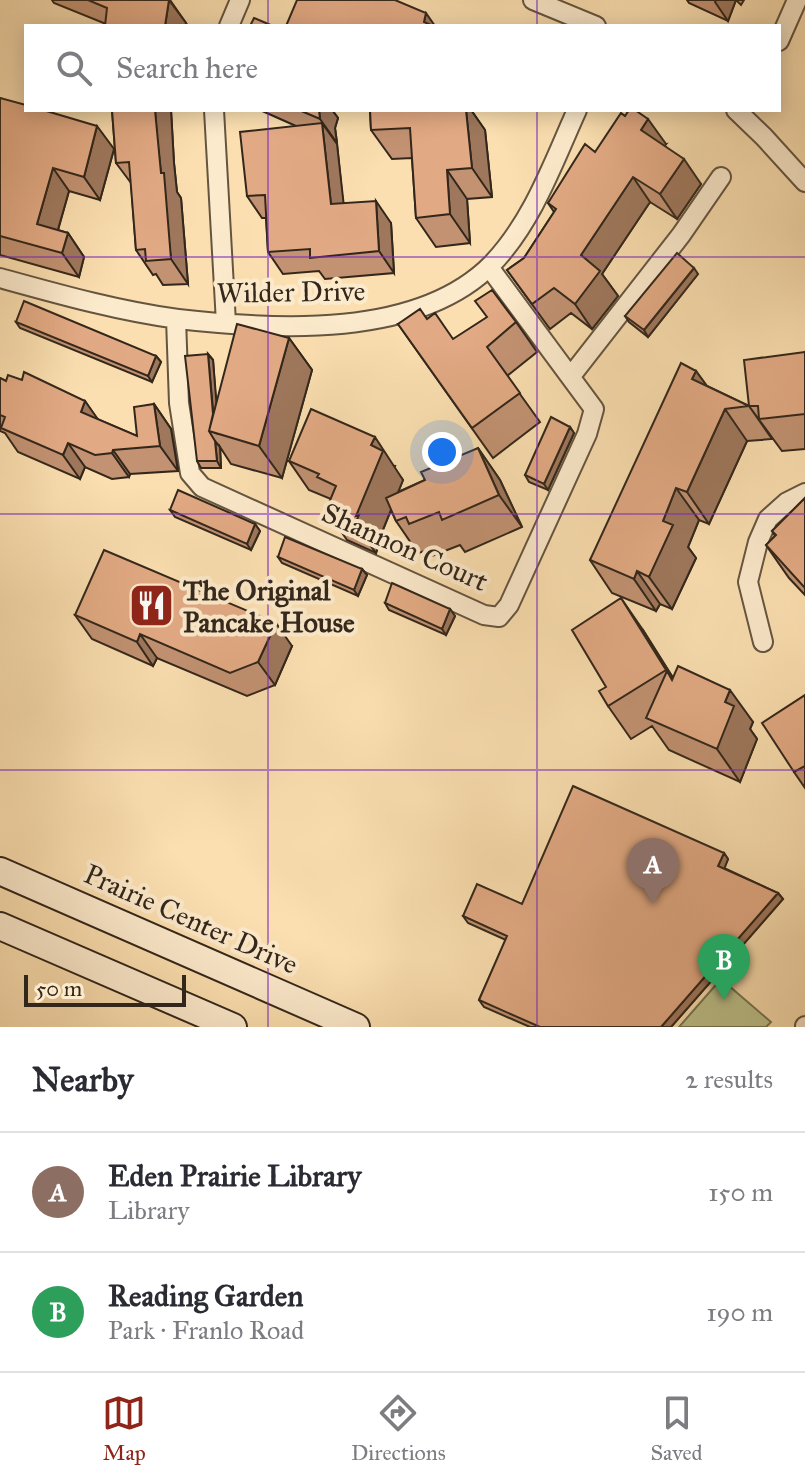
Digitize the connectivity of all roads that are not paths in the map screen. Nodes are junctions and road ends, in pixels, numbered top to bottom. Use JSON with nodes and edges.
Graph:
{"nodes":[{"id":1,"x":240,"y":0,"type":"edge"},
{"id":2,"x":533,"y":0,"type":"edge"},
{"id":3,"x":797,"y":0,"type":"edge"},
{"id":4,"x":230,"y":24,"type":"edge"},
{"id":5,"x":591,"y":24,"type":"edge"},
{"id":6,"x":781,"y":36,"type":"edge"},
{"id":7,"x":214,"y":112,"type":"edge"},
{"id":8,"x":576,"y":112,"type":"edge"},
{"id":9,"x":744,"y":113,"type":"edge"},
{"id":10,"x":721,"y":177,"type":"dead end"},
{"id":11,"x":805,"y":182,"type":"edge"},
{"id":12,"x":489,"y":267,"type":"junction"},
{"id":13,"x":0,"y":278,"type":"edge"},
{"id":14,"x":176,"y":319,"type":"junction"},
{"id":15,"x":226,"y":323,"type":"junction"},
{"id":16,"x":571,"y":376,"type":"junction"},
{"id":17,"x":805,"y":493,"type":"edge"},
{"id":18,"x":763,"y":642,"type":"dead end"},
{"id":19,"x":0,"y":871,"type":"edge"},
{"id":20,"x":0,"y":926,"type":"edge"},
{"id":21,"x":233,"y":1027,"type":"edge"},
{"id":22,"x":356,"y":1027,"type":"edge"}],
"edges":[{"from":1,"to":4,"type":"street"},
{"from":2,"to":5,"type":"street"},
{"from":3,"to":6,"type":"street"},
{"from":7,"to":15,"type":"street"},
{"from":8,"to":12,"type":"street","name":"Wilder Drive"},
{"from":9,"to":11,"type":"street"},
{"from":10,"to":16,"type":"street"},
{"from":12,"to":15,"type":"street","name":"Wilder Drive"},
{"from":12,"to":16,"type":"street","name":"Shannon Court"},
{"from":13,"to":14,"type":"street","name":"Wilder Drive"},
{"from":14,"to":15,"type":"street","name":"Wilder Drive"},
{"from":14,"to":16,"type":"street","name":"Shannon Court"},
{"from":17,"to":18,"type":"street"},
{"from":19,"to":22,"type":"main road","name":"Prairie Center Drive"},
{"from":20,"to":21,"type":"main road"}]}
